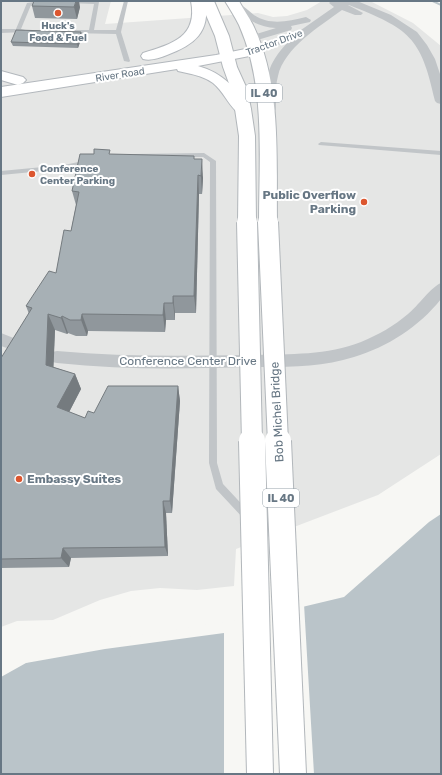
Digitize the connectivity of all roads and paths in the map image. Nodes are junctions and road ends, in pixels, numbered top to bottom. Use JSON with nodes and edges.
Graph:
{"nodes":[{"id":1,"x":126,"y":1,"type":"edge"},
{"id":2,"x":198,"y":1,"type":"edge"},
{"id":3,"x":208,"y":1,"type":"edge"},
{"id":4,"x":53,"y":2,"type":"edge"},
{"id":5,"x":60,"y":2,"type":"edge"},
{"id":6,"x":342,"y":2,"type":"edge"},
{"id":7,"x":234,"y":4,"type":"edge"},
{"id":8,"x":309,"y":24,"type":"junction"},
{"id":9,"x":1,"y":31,"type":"edge"},
{"id":10,"x":18,"y":31,"type":"junction"},
{"id":11,"x":32,"y":31,"type":"edge"},
{"id":12,"x":61,"y":31,"type":"edge"},
{"id":13,"x":90,"y":32,"type":"junction"},
{"id":14,"x":118,"y":32,"type":"junction"},
{"id":15,"x":253,"y":45,"type":"junction"},
{"id":16,"x":222,"y":48,"type":"junction"},
{"id":17,"x":148,"y":56,"type":"junction"},
{"id":18,"x":126,"y":61,"type":"junction"},
{"id":19,"x":142,"y":71,"type":"junction"},
{"id":20,"x":1,"y":75,"type":"edge"},
{"id":21,"x":18,"y":80,"type":"junction"},
{"id":22,"x":1,"y":81,"type":"edge"},
{"id":23,"x":1,"y":92,"type":"edge"},
{"id":24,"x":441,"y":101,"type":"edge"},
{"id":25,"x":243,"y":109,"type":"junction"},
{"id":26,"x":268,"y":136,"type":"junction"},
{"id":27,"x":321,"y":144,"type":"dead end"},
{"id":28,"x":441,"y":153,"type":"edge"},
{"id":29,"x":129,"y":156,"type":"edge"},
{"id":30,"x":99,"y":160,"type":"edge"},
{"id":31,"x":1,"y":172,"type":"edge"},
{"id":32,"x":258,"y":222,"type":"junction"},
{"id":33,"x":441,"y":289,"type":"edge"},
{"id":34,"x":1,"y":339,"type":"edge"},
{"id":35,"x":21,"y":347,"type":"edge"},
{"id":36,"x":57,"y":357,"type":"dead end"},
{"id":37,"x":214,"y":362,"type":"junction"},
{"id":38,"x":256,"y":525,"type":"dead end"},
{"id":39,"x":260,"y":774,"type":"edge"},
{"id":40,"x":293,"y":774,"type":"edge"}],
"edges":[{"from":1,"to":14,"type":"lane"},
{"from":2,"to":17,"type":"main road"},
{"from":3,"to":16,"type":"main road","number":"IL 40"},
{"from":4,"to":10,"type":"lane"},
{"from":5,"to":13,"type":"lane"},
{"from":6,"to":8,"type":"street","name":"Tractor Drive"},
{"from":6,"to":24,"type":"street"},
{"from":7,"to":8,"type":"street"},
{"from":7,"to":15,"type":"main road","number":"IL 40"},
{"from":8,"to":15,"type":"street","name":"Tractor Drive"},
{"from":8,"to":26,"type":"street"},
{"from":9,"to":10,"type":"lane"},
{"from":10,"to":11,"type":"lane"},
{"from":12,"to":13,"type":"lane"},
{"from":13,"to":14,"type":"lane"},
{"from":14,"to":18,"type":"lane"},
{"from":15,"to":16,"type":"main road","name":"Tractor Drive"},
{"from":15,"to":26,"type":"main road","name":"Bob Michel Bridge","number":"IL 40"},
{"from":16,"to":17,"type":"main road","name":"River Road"},
{"from":16,"to":19,"type":"main road","name":"River Road"},
{"from":16,"to":25,"type":"main road","name":"Bob Michel Bridge","number":"IL 40"},
{"from":17,"to":18,"type":"main road","name":"River Road"},
{"from":18,"to":21,"type":"main road","name":"River Road"},
{"from":19,"to":23,"type":"main road","name":"River Road"},
{"from":19,"to":25,"type":"main road"},
{"from":20,"to":21,"type":"main road"},
{"from":21,"to":22,"type":"main road","name":"River Road"},
{"from":25,"to":32,"type":"main road","name":"Bob Michel Bridge","number":"IL 40"},
{"from":26,"to":32,"type":"main road","name":"Bob Michel Bridge","number":"IL 40"},
{"from":27,"to":28,"type":"lane"},
{"from":29,"to":37,"type":"lane"},
{"from":30,"to":31,"type":"lane"},
{"from":32,"to":39,"type":"main road","name":"Bob Michel Bridge","number":"IL 40","bridge":true},
{"from":32,"to":40,"type":"main road","name":"Bob Michel Bridge","number":"IL 40","bridge":true},
{"from":33,"to":37,"type":"street","name":"Conference Center Drive"},
{"from":34,"to":35,"type":"street"},
{"from":36,"to":37,"type":"street","name":"Conference Center Drive"},
{"from":37,"to":38,"type":"lane"}]}
